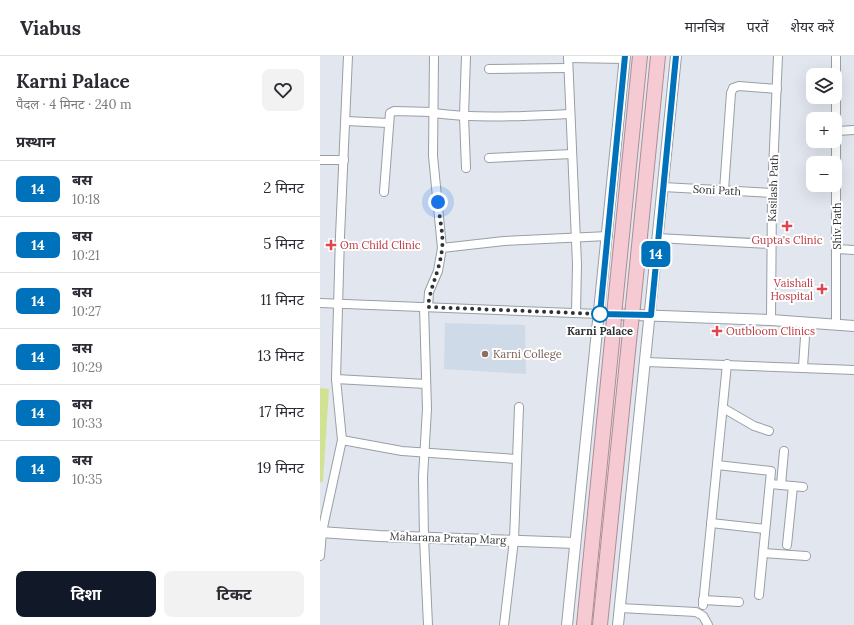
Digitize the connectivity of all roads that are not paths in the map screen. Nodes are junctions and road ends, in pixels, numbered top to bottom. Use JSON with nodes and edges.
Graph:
{"nodes":[{"id":1,"x":348,"y":56,"type":"edge"},
{"id":2,"x":434,"y":56,"type":"edge"},
{"id":3,"x":466,"y":56,"type":"edge"},
{"id":4,"x":640,"y":56,"type":"edge"},
{"id":5,"x":658,"y":56,"type":"edge"},
{"id":6,"x":676,"y":56,"type":"edge"},
{"id":7,"x":778,"y":56,"type":"edge"},
{"id":8,"x":836,"y":56,"type":"edge"},
{"id":9,"x":568,"y":57,"type":"edge"},
{"id":10,"x":625,"y":58,"type":"edge"},
{"id":11,"x":568,"y":68,"type":"junction"},
{"id":12,"x":490,"y":69,"type":"dead end"},
{"id":13,"x":777,"y":89,"type":"junction"},
{"id":14,"x":837,"y":112,"type":"edge"},
{"id":15,"x":433,"y":113,"type":"junction"},
{"id":16,"x":570,"y":114,"type":"junction"},
{"id":17,"x":464,"y":116,"type":"junction"},
{"id":18,"x":346,"y":121,"type":"junction"},
{"id":19,"x":388,"y":123,"type":"junction"},
{"id":20,"x":854,"y":130,"type":"edge"},
{"id":21,"x":842,"y":131,"type":"edge"},
{"id":22,"x":837,"y":148,"type":"edge"},
{"id":23,"x":572,"y":154,"type":"junction"},
{"id":24,"x":489,"y":158,"type":"dead end"},
{"id":25,"x":320,"y":160,"type":"edge"},
{"id":26,"x":344,"y":160,"type":"junction"},
{"id":27,"x":466,"y":168,"type":"dead end"},
{"id":28,"x":663,"y":187,"type":"junction"},
{"id":29,"x":724,"y":190,"type":"junction"},
{"id":30,"x":384,"y":192,"type":"dead end"},
{"id":31,"x":772,"y":193,"type":"junction"},
{"id":32,"x":608,"y":236,"type":"junction"},
{"id":33,"x":576,"y":237,"type":"junction"},
{"id":34,"x":657,"y":238,"type":"junction"},
{"id":35,"x":771,"y":244,"type":"junction"},
{"id":36,"x":442,"y":248,"type":"junction"},
{"id":37,"x":837,"y":249,"type":"junction"},
{"id":38,"x":854,"y":250,"type":"edge"},
{"id":39,"x":320,"y":303,"type":"edge"},
{"id":40,"x":338,"y":304,"type":"junction"},
{"id":41,"x":426,"y":307,"type":"junction"},
{"id":42,"x":576,"y":313,"type":"junction"},
{"id":43,"x":600,"y":314,"type":"junction"},
{"id":44,"x":651,"y":315,"type":"junction"},
{"id":45,"x":771,"y":320,"type":"junction"},
{"id":46,"x":806,"y":322,"type":"junction"},
{"id":47,"x":836,"y":324,"type":"junction"},
{"id":48,"x":854,"y":326,"type":"edge"},
{"id":49,"x":646,"y":362,"type":"junction"},
{"id":50,"x":728,"y":364,"type":"junction"},
{"id":51,"x":803,"y":367,"type":"junction"},
{"id":52,"x":854,"y":370,"type":"edge"},
{"id":53,"x":336,"y":379,"type":"junction"},
{"id":54,"x":426,"y":384,"type":"junction"},
{"id":55,"x":519,"y":407,"type":"dead end"},
{"id":56,"x":723,"y":408,"type":"junction"},
{"id":57,"x":769,"y":431,"type":"dead end"},
{"id":58,"x":342,"y":440,"type":"junction"},
{"id":59,"x":784,"y":451,"type":"dead end"},
{"id":60,"x":425,"y":453,"type":"junction"},
{"id":61,"x":516,"y":459,"type":"junction"},
{"id":62,"x":717,"y":466,"type":"junction"},
{"id":63,"x":770,"y":484,"type":"junction"},
{"id":64,"x":781,"y":485,"type":"junction"},
{"id":65,"x":793,"y":486,"type":"junction"},
{"id":66,"x":803,"y":487,"type":"dead end"},
{"id":67,"x":711,"y":523,"type":"junction"},
{"id":68,"x":765,"y":529,"type":"junction"},
{"id":69,"x":321,"y":532,"type":"edge"},
{"id":70,"x":424,"y":538,"type":"junction"},
{"id":71,"x":514,"y":540,"type":"junction"},
{"id":72,"x":575,"y":543,"type":"junction"},
{"id":73,"x":787,"y":546,"type":"dead end"},
{"id":74,"x":763,"y":553,"type":"junction"},
{"id":75,"x":320,"y":556,"type":"edge"},
{"id":76,"x":806,"y":556,"type":"dead end"},
{"id":77,"x":759,"y":595,"type":"dead end"},
{"id":78,"x":739,"y":602,"type":"dead end"},
{"id":79,"x":620,"y":608,"type":"junction"},
{"id":80,"x":428,"y":625,"type":"edge"},
{"id":81,"x":504,"y":625,"type":"edge"},
{"id":82,"x":568,"y":625,"type":"edge"},
{"id":83,"x":584,"y":625,"type":"edge"},
{"id":84,"x":600,"y":625,"type":"edge"},
{"id":85,"x":618,"y":625,"type":"edge"},
{"id":86,"x":708,"y":625,"type":"edge"}],
"edges":[{"from":1,"to":18,"type":"street"},
{"from":2,"to":15,"type":"street"},
{"from":3,"to":17,"type":"street"},
{"from":4,"to":83,"type":"highway","bridge":true},
{"from":5,"to":84,"type":"highway","bridge":true},
{"from":6,"to":28,"type":"street"},
{"from":7,"to":13,"type":"street","name":"Kasilash Path"},
{"from":8,"to":14,"type":"street","name":"Shiv Path"},
{"from":9,"to":10,"type":"street"},
{"from":9,"to":11,"type":"street"},
{"from":10,"to":32,"type":"street"},
{"from":11,"to":12,"type":"street"},
{"from":11,"to":16,"type":"street"},
{"from":13,"to":29,"type":"street"},
{"from":13,"to":31,"type":"street","name":"Kasilash Path"},
{"from":15,"to":17,"type":"street"},
{"from":15,"to":19,"type":"street"},
{"from":15,"to":36,"type":"street"},
{"from":16,"to":17,"type":"street"},
{"from":16,"to":23,"type":"street"},
{"from":17,"to":27,"type":"street"},
{"from":18,"to":19,"type":"street"},
{"from":18,"to":26,"type":"street"},
{"from":19,"to":30,"type":"street"},
{"from":20,"to":21,"type":"street"},
{"from":22,"to":37,"type":"street","name":"Shiv Path"},
{"from":23,"to":24,"type":"street"},
{"from":23,"to":33,"type":"street"},
{"from":25,"to":26,"type":"street"},
{"from":26,"to":40,"type":"street"},
{"from":28,"to":29,"type":"street","name":"Soni Path"},
{"from":28,"to":34,"type":"street"},
{"from":29,"to":31,"type":"street","name":"Soni Path"},
{"from":31,"to":35,"type":"street","name":"Kasilash Path"},
{"from":32,"to":33,"type":"street"},
{"from":32,"to":43,"type":"street"},
{"from":33,"to":36,"type":"street"},
{"from":33,"to":42,"type":"street"},
{"from":34,"to":35,"type":"street"},
{"from":34,"to":44,"type":"street"},
{"from":35,"to":45,"type":"street","name":"Kasilash Path"},
{"from":36,"to":41,"type":"street"},
{"from":37,"to":38,"type":"street"},
{"from":37,"to":47,"type":"street","name":"Shiv Path"},
{"from":39,"to":40,"type":"street"},
{"from":40,"to":41,"type":"street"},
{"from":40,"to":53,"type":"street"},
{"from":41,"to":42,"type":"street"},
{"from":41,"to":54,"type":"street"},
{"from":42,"to":43,"type":"street"},
{"from":43,"to":44,"type":"street"},
{"from":43,"to":72,"type":"street"},
{"from":44,"to":45,"type":"street"},
{"from":44,"to":49,"type":"street"},
{"from":45,"to":46,"type":"street"},
{"from":46,"to":47,"type":"street"},
{"from":46,"to":51,"type":"street"},
{"from":47,"to":48,"type":"street"},
{"from":49,"to":50,"type":"street"},
{"from":49,"to":79,"type":"street"},
{"from":50,"to":51,"type":"street"},
{"from":50,"to":56,"type":"street"},
{"from":51,"to":52,"type":"street"},
{"from":53,"to":54,"type":"street"},
{"from":53,"to":58,"type":"street"},
{"from":54,"to":60,"type":"street"},
{"from":55,"to":61,"type":"street"},
{"from":56,"to":57,"type":"street"},
{"from":56,"to":62,"type":"street"},
{"from":58,"to":60,"type":"street"},
{"from":58,"to":69,"type":"street"},
{"from":59,"to":64,"type":"street"},
{"from":60,"to":61,"type":"street"},
{"from":60,"to":70,"type":"street"},
{"from":61,"to":71,"type":"street"},
{"from":62,"to":63,"type":"street"},
{"from":62,"to":67,"type":"street"},
{"from":63,"to":64,"type":"street"},
{"from":63,"to":68,"type":"street"},
{"from":64,"to":65,"type":"street"},
{"from":65,"to":66,"type":"street"},
{"from":65,"to":73,"type":"street"},
{"from":67,"to":68,"type":"street"},
{"from":67,"to":78,"type":"street"},
{"from":68,"to":74,"type":"street"},
{"from":69,"to":70,"type":"street","name":"Maharana Pratap Marg"},
{"from":69,"to":75,"type":"street"},
{"from":70,"to":71,"type":"street","name":"Maharana Pratap Marg"},
{"from":70,"to":80,"type":"street"},
{"from":71,"to":72,"type":"street","name":"Maharana Pratap Marg"},
{"from":71,"to":81,"type":"street"},
{"from":72,"to":82,"type":"street"},
{"from":74,"to":76,"type":"street"},
{"from":74,"to":77,"type":"street"},
{"from":79,"to":85,"type":"street"},
{"from":79,"to":86,"type":"street"}]}
